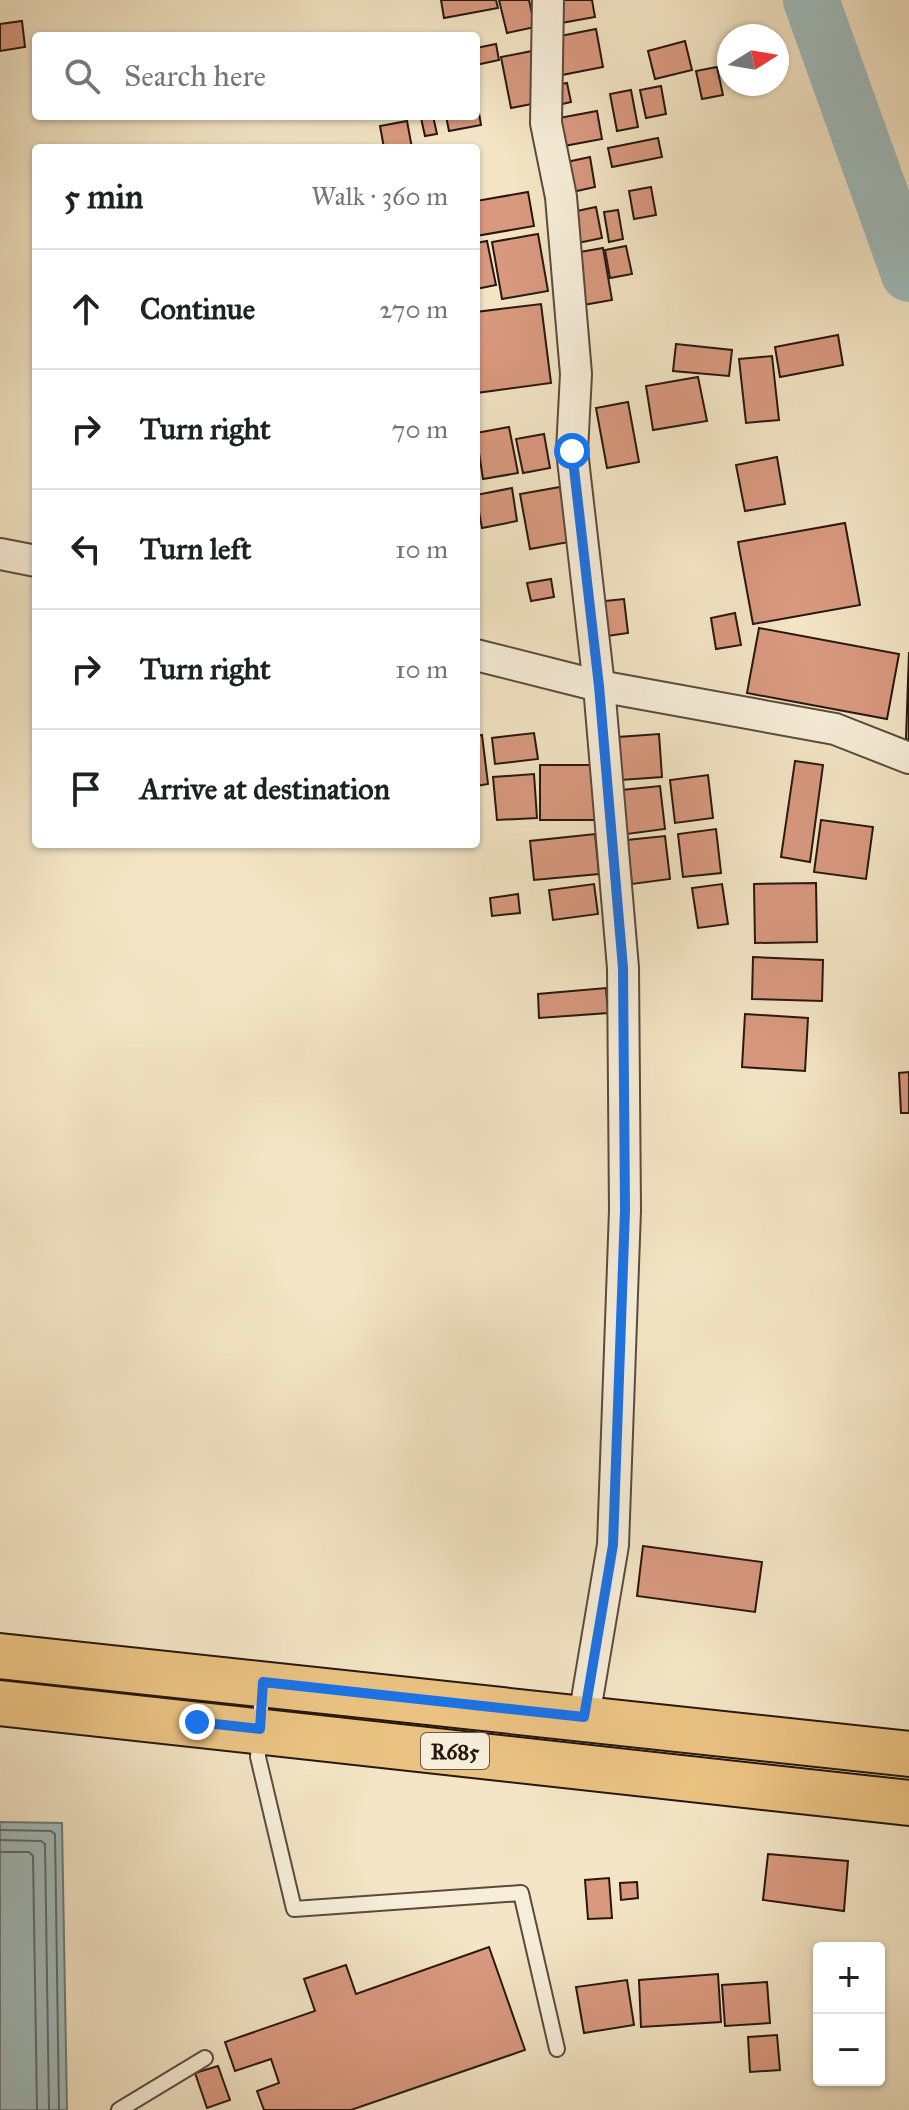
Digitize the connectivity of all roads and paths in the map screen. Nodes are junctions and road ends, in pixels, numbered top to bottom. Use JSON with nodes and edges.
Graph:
{"nodes":[{"id":1,"x":548,"y":0,"type":"edge"},
{"id":2,"x":0,"y":554,"type":"edge"},
{"id":3,"x":32,"y":560,"type":"edge"},
{"id":4,"x":480,"y":656,"type":"edge"},
{"id":5,"x":599,"y":686,"type":"junction"},
{"id":6,"x":909,"y":758,"type":"edge"},
{"id":7,"x":0,"y":1656,"type":"edge"},
{"id":8,"x":263,"y":1682,"type":"junction"},
{"id":9,"x":0,"y":1703,"type":"edge"},
{"id":10,"x":584,"y":1717,"type":"junction"},
{"id":11,"x":260,"y":1729,"type":"junction"},
{"id":12,"x":692,"y":1730,"type":"junction"},
{"id":13,"x":909,"y":1754,"type":"edge"},
{"id":14,"x":685,"y":1777,"type":"junction"},
{"id":15,"x":909,"y":1803,"type":"edge"},
{"id":16,"x":557,"y":2049,"type":"dead end"},
{"id":17,"x":205,"y":2058,"type":"dead end"},
{"id":18,"x":119,"y":2110,"type":"edge"}],
"edges":[{"from":1,"to":5,"type":"street"},
{"from":2,"to":3,"type":"street"},
{"from":4,"to":5,"type":"street"},
{"from":5,"to":6,"type":"street"},
{"from":5,"to":10,"type":"street"},
{"from":7,"to":8,"type":"main road","number":"R685"},
{"from":8,"to":10,"type":"main road","number":"R685"},
{"from":8,"to":11,"type":"lane"},
{"from":9,"to":11,"type":"main road","number":"R685"},
{"from":10,"to":12,"type":"main road","number":"R685"},
{"from":11,"to":14,"type":"main road","number":"R685"},
{"from":11,"to":16,"type":"lane"},
{"from":12,"to":13,"type":"main road","number":"R685"},
{"from":12,"to":14,"type":"main road"},
{"from":14,"to":15,"type":"main road","number":"R685"},
{"from":17,"to":18,"type":"lane"}]}
